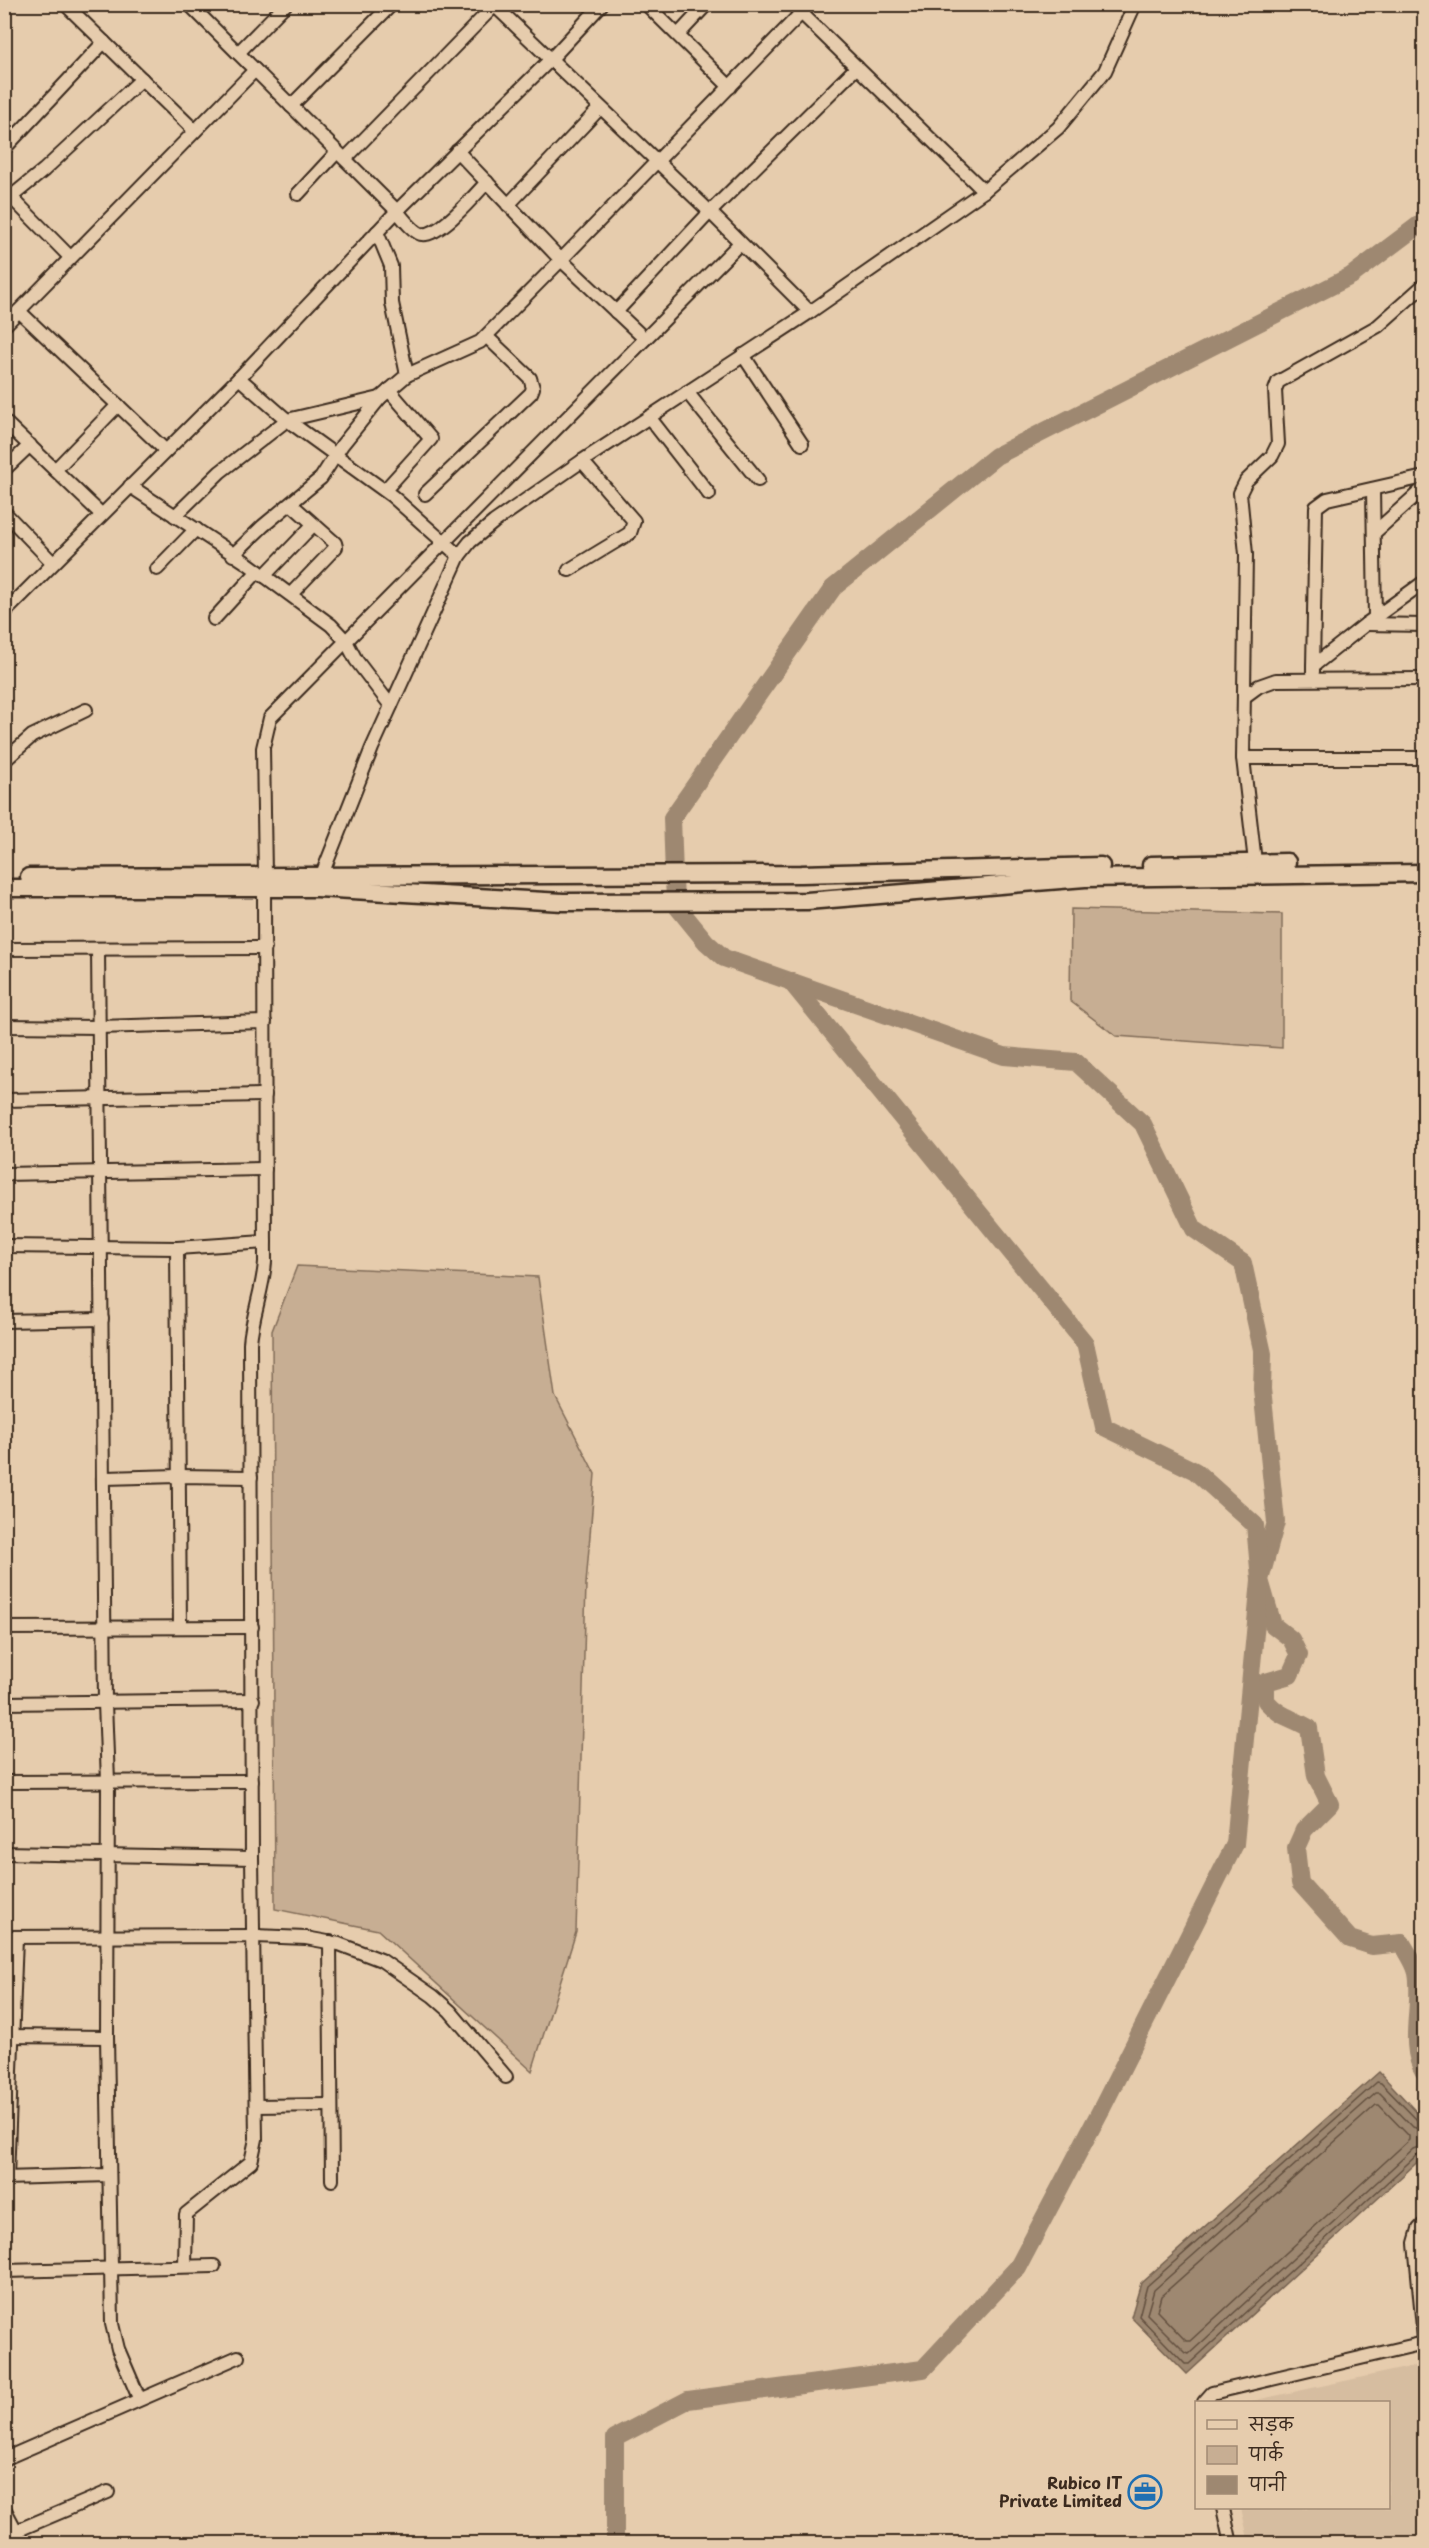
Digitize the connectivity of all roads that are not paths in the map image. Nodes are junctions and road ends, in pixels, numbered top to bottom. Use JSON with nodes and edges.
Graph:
{"nodes":[{"id":1,"x":65,"y":4,"type":"edge"},
{"id":2,"x":189,"y":4,"type":"edge"},
{"id":3,"x":286,"y":4,"type":"edge"},
{"id":4,"x":392,"y":4,"type":"edge"},
{"id":5,"x":602,"y":4,"type":"edge"},
{"id":6,"x":646,"y":4,"type":"edge"},
{"id":7,"x":707,"y":4,"type":"edge"},
{"id":8,"x":792,"y":4,"type":"edge"},
{"id":9,"x":1135,"y":4,"type":"edge"},
{"id":10,"x":494,"y":5,"type":"edge"},
{"id":11,"x":806,"y":9,"type":"edge"},
{"id":12,"x":678,"y":35,"type":"junction"},
{"id":13,"x":104,"y":42,"type":"junction"},
{"id":14,"x":238,"y":53,"type":"junction"},
{"id":15,"x":550,"y":60,"type":"junction"},
{"id":16,"x":857,"y":67,"type":"junction"},
{"id":17,"x":255,"y":70,"type":"junction"},
{"id":18,"x":142,"y":79,"type":"junction"},
{"id":19,"x":730,"y":87,"type":"junction"},
{"id":20,"x":291,"y":106,"type":"junction"},
{"id":21,"x":600,"y":108,"type":"junction"},
{"id":22,"x":195,"y":131,"type":"junction"},
{"id":23,"x":4,"y":149,"type":"edge"},
{"id":24,"x":457,"y":151,"type":"junction"},
{"id":25,"x":341,"y":156,"type":"junction"},
{"id":26,"x":656,"y":162,"type":"junction"},
{"id":27,"x":487,"y":182,"type":"junction"},
{"id":28,"x":984,"y":191,"type":"junction"},
{"id":29,"x":8,"y":193,"type":"edge"},
{"id":30,"x":298,"y":194,"type":"dead end"},
{"id":31,"x":508,"y":205,"type":"junction"},
{"id":32,"x":397,"y":211,"type":"junction"},
{"id":33,"x":710,"y":212,"type":"junction"},
{"id":34,"x":377,"y":232,"type":"junction"},
{"id":35,"x":740,"y":243,"type":"junction"},
{"id":36,"x":70,"y":257,"type":"junction"},
{"id":37,"x":561,"y":260,"type":"junction"},
{"id":38,"x":1423,"y":289,"type":"edge"},
{"id":39,"x":19,"y":311,"type":"junction"},
{"id":40,"x":616,"y":312,"type":"junction"},
{"id":41,"x":810,"y":312,"type":"junction"},
{"id":42,"x":6,"y":321,"type":"edge"},
{"id":43,"x":487,"y":337,"type":"junction"},
{"id":44,"x":645,"y":339,"type":"junction"},
{"id":45,"x":743,"y":355,"type":"junction"},
{"id":46,"x":407,"y":375,"type":"junction"},
{"id":47,"x":239,"y":378,"type":"junction"},
{"id":48,"x":687,"y":392,"type":"junction"},
{"id":49,"x":384,"y":394,"type":"junction"},
{"id":50,"x":118,"y":405,"type":"junction"},
{"id":51,"x":649,"y":417,"type":"junction"},
{"id":52,"x":287,"y":420,"type":"junction"},
{"id":53,"x":4,"y":421,"type":"edge"},
{"id":54,"x":802,"y":444,"type":"dead end"},
{"id":55,"x":30,"y":445,"type":"junction"},
{"id":56,"x":165,"y":450,"type":"junction"},
{"id":57,"x":336,"y":455,"type":"junction"},
{"id":58,"x":582,"y":461,"type":"junction"},
{"id":59,"x":4,"y":470,"type":"edge"},
{"id":60,"x":55,"y":470,"type":"junction"},
{"id":61,"x":1425,"y":477,"type":"edge"},
{"id":62,"x":758,"y":480,"type":"dead end"},
{"id":63,"x":130,"y":486,"type":"junction"},
{"id":64,"x":1425,"y":488,"type":"edge"},
{"id":65,"x":1373,"y":489,"type":"junction"},
{"id":66,"x":385,"y":490,"type":"junction"},
{"id":67,"x":425,"y":494,"type":"dead end"},
{"id":68,"x":709,"y":494,"type":"dead end"},
{"id":69,"x":291,"y":504,"type":"junction"},
{"id":70,"x":4,"y":512,"type":"edge"},
{"id":71,"x":101,"y":514,"type":"junction"},
{"id":72,"x":175,"y":516,"type":"junction"},
{"id":73,"x":313,"y":525,"type":"junction"},
{"id":74,"x":196,"y":529,"type":"junction"},
{"id":75,"x":1374,"y":533,"type":"junction"},
{"id":76,"x":443,"y":542,"type":"junction"},
{"id":77,"x":233,"y":555,"type":"junction"},
{"id":78,"x":459,"y":556,"type":"junction"},
{"id":79,"x":53,"y":563,"type":"junction"},
{"id":80,"x":157,"y":569,"type":"dead end"},
{"id":81,"x":569,"y":570,"type":"dead end"},
{"id":82,"x":261,"y":573,"type":"junction"},
{"id":83,"x":1425,"y":582,"type":"edge"},
{"id":84,"x":291,"y":594,"type":"junction"},
{"id":85,"x":4,"y":613,"type":"edge"},
{"id":86,"x":214,"y":619,"type":"dead end"},
{"id":87,"x":1370,"y":620,"type":"junction"},
{"id":88,"x":1425,"y":625,"type":"edge"},
{"id":89,"x":346,"y":641,"type":"junction"},
{"id":90,"x":1313,"y":673,"type":"junction"},
{"id":91,"x":1425,"y":680,"type":"edge"},
{"id":92,"x":1244,"y":697,"type":"junction"},
{"id":93,"x":391,"y":706,"type":"junction"},
{"id":94,"x":86,"y":710,"type":"dead end"},
{"id":95,"x":1243,"y":758,"type":"junction"},
{"id":96,"x":1425,"y":758,"type":"edge"},
{"id":97,"x":4,"y":761,"type":"edge"},
{"id":98,"x":1255,"y":862,"type":"junction"},
{"id":99,"x":1425,"y":862,"type":"edge"},
{"id":100,"x":1425,"y":873,"type":"edge"},
{"id":101,"x":4,"y":878,"type":"edge"},
{"id":102,"x":265,"y":881,"type":"junction"},
{"id":103,"x":319,"y":882,"type":"junction"},
{"id":104,"x":4,"y":888,"type":"edge"},
{"id":105,"x":265,"y":948,"type":"junction"},
{"id":106,"x":4,"y":949,"type":"edge"},
{"id":107,"x":98,"y":949,"type":"junction"},
{"id":108,"x":265,"y":1022,"type":"junction"},
{"id":109,"x":4,"y":1026,"type":"edge"},
{"id":110,"x":99,"y":1027,"type":"junction"},
{"id":111,"x":265,"y":1095,"type":"junction"},
{"id":112,"x":100,"y":1097,"type":"junction"},
{"id":113,"x":4,"y":1100,"type":"edge"},
{"id":114,"x":265,"y":1169,"type":"junction"},
{"id":115,"x":100,"y":1172,"type":"junction"},
{"id":116,"x":4,"y":1174,"type":"edge"},
{"id":117,"x":265,"y":1242,"type":"junction"},
{"id":118,"x":4,"y":1246,"type":"edge"},
{"id":119,"x":101,"y":1246,"type":"junction"},
{"id":120,"x":177,"y":1248,"type":"junction"},
{"id":121,"x":102,"y":1319,"type":"junction"},
{"id":122,"x":4,"y":1321,"type":"edge"},
{"id":123,"x":178,"y":1476,"type":"junction"},
{"id":124,"x":105,"y":1478,"type":"junction"},
{"id":125,"x":251,"y":1478,"type":"junction"},
{"id":126,"x":180,"y":1627,"type":"junction"},
{"id":127,"x":252,"y":1627,"type":"junction"},
{"id":128,"x":4,"y":1628,"type":"edge"},
{"id":129,"x":104,"y":1628,"type":"junction"},
{"id":130,"x":253,"y":1700,"type":"junction"},
{"id":131,"x":105,"y":1702,"type":"junction"},
{"id":132,"x":4,"y":1703,"type":"edge"},
{"id":133,"x":108,"y":1781,"type":"junction"},
{"id":134,"x":252,"y":1781,"type":"junction"},
{"id":135,"x":4,"y":1782,"type":"edge"},
{"id":136,"x":4,"y":1854,"type":"edge"},
{"id":137,"x":108,"y":1855,"type":"junction"},
{"id":138,"x":252,"y":1858,"type":"junction"},
{"id":139,"x":108,"y":1936,"type":"junction"},
{"id":140,"x":255,"y":1936,"type":"junction"},
{"id":141,"x":10,"y":1937,"type":"edge"},
{"id":142,"x":330,"y":1942,"type":"junction"},
{"id":143,"x":8,"y":2036,"type":"edge"},
{"id":144,"x":107,"y":2037,"type":"junction"},
{"id":145,"x":506,"y":2077,"type":"dead end"},
{"id":146,"x":331,"y":2105,"type":"junction"},
{"id":147,"x":256,"y":2106,"type":"junction"},
{"id":148,"x":109,"y":2175,"type":"junction"},
{"id":149,"x":6,"y":2178,"type":"edge"},
{"id":150,"x":332,"y":2180,"type":"dead end"},
{"id":151,"x":1425,"y":2224,"type":"edge"},
{"id":152,"x":185,"y":2266,"type":"junction"},
{"id":153,"x":214,"y":2266,"type":"dead end"},
{"id":154,"x":109,"y":2267,"type":"junction"},
{"id":155,"x":4,"y":2271,"type":"edge"},
{"id":156,"x":1425,"y":2341,"type":"edge"},
{"id":157,"x":238,"y":2357,"type":"dead end"},
{"id":158,"x":140,"y":2398,"type":"junction"},
{"id":159,"x":1206,"y":2401,"type":"edge"},
{"id":160,"x":4,"y":2458,"type":"edge"},
{"id":161,"x":108,"y":2492,"type":"dead end"},
{"id":162,"x":4,"y":2508,"type":"edge"},
{"id":163,"x":1223,"y":2509,"type":"edge"},
{"id":164,"x":16,"y":2531,"type":"junction"},
{"id":165,"x":23,"y":2544,"type":"edge"},
{"id":166,"x":1231,"y":2544,"type":"edge"}],
"edges":[{"from":1,"to":13,"type":"street"},
{"from":2,"to":14,"type":"street"},
{"from":3,"to":14,"type":"street"},
{"from":4,"to":20,"type":"street"},
{"from":5,"to":15,"type":"street"},
{"from":6,"to":12,"type":"street"},
{"from":7,"to":12,"type":"street"},
{"from":8,"to":11,"type":"street"},
{"from":9,"to":28,"type":"street"},
{"from":10,"to":15,"type":"street"},
{"from":10,"to":25,"type":"street"},
{"from":11,"to":16,"type":"street"},
{"from":11,"to":19,"type":"street"},
{"from":12,"to":19,"type":"street"},
{"from":13,"to":18,"type":"street"},
{"from":13,"to":23,"type":"street"},
{"from":14,"to":17,"type":"street"},
{"from":15,"to":21,"type":"street"},
{"from":15,"to":24,"type":"street"},
{"from":16,"to":28,"type":"street"},
{"from":16,"to":33,"type":"street"},
{"from":17,"to":20,"type":"street"},
{"from":17,"to":22,"type":"street"},
{"from":18,"to":22,"type":"street"},
{"from":18,"to":29,"type":"street"},
{"from":19,"to":26,"type":"street"},
{"from":20,"to":25,"type":"street"},
{"from":21,"to":26,"type":"street"},
{"from":21,"to":31,"type":"street"},
{"from":22,"to":36,"type":"street"},
{"from":24,"to":27,"type":"street"},
{"from":24,"to":32,"type":"street"},
{"from":25,"to":30,"type":"street"},
{"from":25,"to":32,"type":"street"},
{"from":26,"to":33,"type":"street"},
{"from":26,"to":37,"type":"street"},
{"from":27,"to":31,"type":"street"},
{"from":27,"to":32,"type":"street"},
{"from":28,"to":41,"type":"street"},
{"from":29,"to":36,"type":"street"},
{"from":31,"to":37,"type":"street"},
{"from":32,"to":34,"type":"street"},
{"from":33,"to":35,"type":"street"},
{"from":33,"to":40,"type":"street"},
{"from":34,"to":46,"type":"street"},
{"from":34,"to":47,"type":"street"},
{"from":35,"to":41,"type":"street"},
{"from":35,"to":44,"type":"street"},
{"from":36,"to":39,"type":"street"},
{"from":37,"to":40,"type":"street"},
{"from":37,"to":43,"type":"street"},
{"from":38,"to":92,"type":"street"},
{"from":39,"to":42,"type":"street"},
{"from":39,"to":50,"type":"street"},
{"from":40,"to":44,"type":"street"},
{"from":41,"to":45,"type":"street"},
{"from":43,"to":46,"type":"street"},
{"from":43,"to":67,"type":"street"},
{"from":44,"to":76,"type":"street"},
{"from":45,"to":48,"type":"street"},
{"from":45,"to":54,"type":"street"},
{"from":46,"to":49,"type":"street"},
{"from":47,"to":52,"type":"street"},
{"from":47,"to":56,"type":"street"},
{"from":48,"to":51,"type":"street"},
{"from":48,"to":62,"type":"street"},
{"from":49,"to":52,"type":"street"},
{"from":49,"to":57,"type":"street"},
{"from":49,"to":66,"type":"street"},
{"from":50,"to":56,"type":"street"},
{"from":50,"to":60,"type":"street"},
{"from":51,"to":58,"type":"street"},
{"from":51,"to":68,"type":"street"},
{"from":52,"to":57,"type":"street"},
{"from":52,"to":72,"type":"street"},
{"from":53,"to":55,"type":"street"},
{"from":55,"to":59,"type":"street"},
{"from":55,"to":60,"type":"street"},
{"from":56,"to":63,"type":"street"},
{"from":57,"to":66,"type":"street"},
{"from":57,"to":69,"type":"street"},
{"from":58,"to":78,"type":"street"},
{"from":58,"to":81,"type":"street"},
{"from":60,"to":71,"type":"street"},
{"from":61,"to":65,"type":"street"},
{"from":63,"to":71,"type":"street"},
{"from":63,"to":72,"type":"street"},
{"from":64,"to":75,"type":"street"},
{"from":65,"to":75,"type":"street"},
{"from":65,"to":90,"type":"street"},
{"from":66,"to":76,"type":"street"},
{"from":69,"to":73,"type":"street"},
{"from":69,"to":77,"type":"street"},
{"from":70,"to":79,"type":"street"},
{"from":71,"to":79,"type":"street"},
{"from":72,"to":74,"type":"street"},
{"from":73,"to":82,"type":"street"},
{"from":73,"to":84,"type":"street"},
{"from":74,"to":77,"type":"street"},
{"from":74,"to":80,"type":"street"},
{"from":75,"to":87,"type":"street"},
{"from":76,"to":78,"type":"street"},
{"from":76,"to":89,"type":"street"},
{"from":77,"to":82,"type":"street"},
{"from":78,"to":93,"type":"street"},
{"from":79,"to":85,"type":"street"},
{"from":82,"to":84,"type":"street"},
{"from":82,"to":86,"type":"street"},
{"from":83,"to":87,"type":"street"},
{"from":84,"to":89,"type":"street"},
{"from":87,"to":88,"type":"street"},
{"from":87,"to":90,"type":"street"},
{"from":89,"to":93,"type":"street"},
{"from":89,"to":102,"type":"street"},
{"from":90,"to":91,"type":"street"},
{"from":90,"to":92,"type":"street"},
{"from":92,"to":95,"type":"street"},
{"from":93,"to":103,"type":"street"},
{"from":94,"to":97,"type":"street"},
{"from":95,"to":96,"type":"street"},
{"from":95,"to":98,"type":"street"},
{"from":98,"to":99,"type":"main road"},
{"from":98,"to":103,"type":"main road"},
{"from":100,"to":103,"type":"main road"},
{"from":101,"to":102,"type":"main road"},
{"from":102,"to":103,"type":"main road"},
{"from":102,"to":104,"type":"main road"},
{"from":102,"to":105,"type":"street"},
{"from":105,"to":107,"type":"street"},
{"from":105,"to":108,"type":"street"},
{"from":106,"to":107,"type":"street"},
{"from":107,"to":110,"type":"street"},
{"from":108,"to":110,"type":"street"},
{"from":108,"to":111,"type":"street"},
{"from":109,"to":110,"type":"street"},
{"from":110,"to":112,"type":"street"},
{"from":111,"to":112,"type":"street"},
{"from":111,"to":114,"type":"street"},
{"from":112,"to":113,"type":"street"},
{"from":112,"to":115,"type":"street"},
{"from":114,"to":115,"type":"street"},
{"from":114,"to":117,"type":"street"},
{"from":115,"to":116,"type":"street"},
{"from":115,"to":119,"type":"street"},
{"from":117,"to":120,"type":"street"},
{"from":117,"to":125,"type":"street"},
{"from":118,"to":119,"type":"street"},
{"from":119,"to":120,"type":"street"},
{"from":119,"to":121,"type":"street"},
{"from":120,"to":123,"type":"street"},
{"from":121,"to":122,"type":"street"},
{"from":121,"to":124,"type":"street"},
{"from":123,"to":124,"type":"street"},
{"from":123,"to":125,"type":"street"},
{"from":123,"to":126,"type":"street"},
{"from":124,"to":129,"type":"street"},
{"from":125,"to":127,"type":"street"},
{"from":126,"to":127,"type":"street"},
{"from":126,"to":129,"type":"street"},
{"from":127,"to":130,"type":"street"},
{"from":128,"to":129,"type":"street"},
{"from":129,"to":131,"type":"street"},
{"from":130,"to":131,"type":"street"},
{"from":130,"to":134,"type":"street"},
{"from":131,"to":132,"type":"street"},
{"from":131,"to":133,"type":"street"},
{"from":133,"to":134,"type":"street"},
{"from":133,"to":135,"type":"street"},
{"from":133,"to":137,"type":"street"},
{"from":134,"to":138,"type":"street"},
{"from":136,"to":137,"type":"street"},
{"from":137,"to":138,"type":"street"},
{"from":137,"to":139,"type":"street"},
{"from":138,"to":140,"type":"street"},
{"from":139,"to":140,"type":"street"},
{"from":139,"to":141,"type":"street"},
{"from":139,"to":144,"type":"street"},
{"from":140,"to":142,"type":"street"},
{"from":140,"to":147,"type":"street"},
{"from":141,"to":143,"type":"street"},
{"from":142,"to":145,"type":"street"},
{"from":142,"to":146,"type":"street"},
{"from":143,"to":144,"type":"street"},
{"from":143,"to":149,"type":"street"},
{"from":144,"to":148,"type":"street"},
{"from":146,"to":147,"type":"street"},
{"from":146,"to":150,"type":"street"},
{"from":147,"to":152,"type":"street"},
{"from":148,"to":149,"type":"street"},
{"from":148,"to":154,"type":"street"},
{"from":151,"to":156,"type":"street"},
{"from":152,"to":153,"type":"street"},
{"from":152,"to":154,"type":"street"},
{"from":154,"to":155,"type":"street"},
{"from":154,"to":158,"type":"street"},
{"from":156,"to":159,"type":"street"},
{"from":157,"to":158,"type":"street"},
{"from":158,"to":160,"type":"street"},
{"from":161,"to":164,"type":"street"},
{"from":162,"to":164,"type":"street"},
{"from":163,"to":166,"type":"street"},
{"from":164,"to":165,"type":"street"}]}
